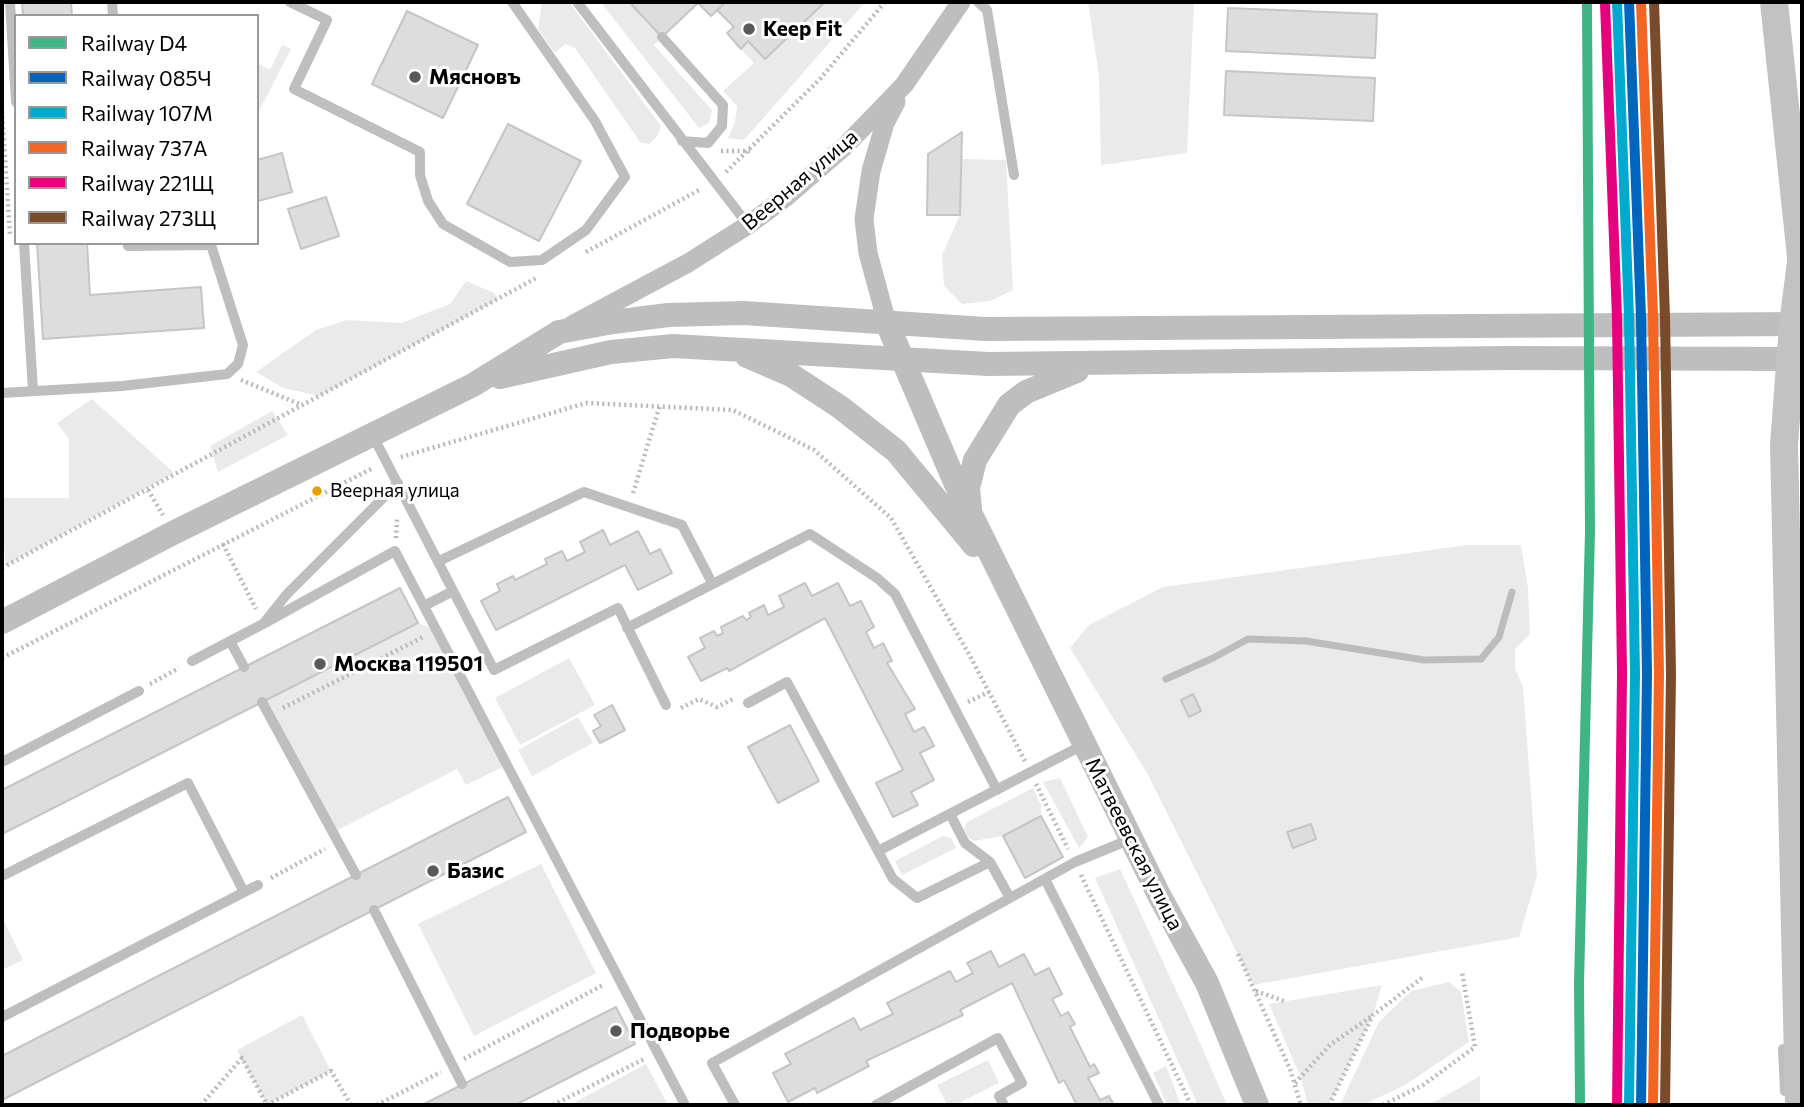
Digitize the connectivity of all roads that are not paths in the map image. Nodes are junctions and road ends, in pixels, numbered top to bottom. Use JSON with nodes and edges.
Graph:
{"nodes":[{"id":1,"x":10,"y":2,"type":"edge"},
{"id":2,"x":290,"y":2,"type":"edge"},
{"id":3,"x":512,"y":2,"type":"edge"},
{"id":4,"x":577,"y":2,"type":"edge"},
{"id":5,"x":961,"y":2,"type":"edge"},
{"id":6,"x":978,"y":2,"type":"edge"},
{"id":7,"x":1774,"y":2,"type":"edge"},
{"id":8,"x":662,"y":37,"type":"dead end"},
{"id":9,"x":14,"y":69,"type":"edge"},
{"id":10,"x":904,"y":85,"type":"junction"},
{"id":11,"x":682,"y":141,"type":"junction"},
{"id":12,"x":1014,"y":175,"type":"dead end"},
{"id":13,"x":748,"y":225,"type":"junction"},
{"id":14,"x":24,"y":245,"type":"edge"},
{"id":15,"x":128,"y":245,"type":"edge"},
{"id":16,"x":211,"y":245,"type":"edge"},
{"id":17,"x":211,"y":245,"type":"edge"},
{"id":18,"x":1802,"y":254,"type":"edge"},
{"id":19,"x":1802,"y":267,"type":"edge"},
{"id":20,"x":887,"y":323,"type":"junction"},
{"id":21,"x":1798,"y":324,"type":"edge"},
{"id":22,"x":559,"y":332,"type":"junction"},
{"id":23,"x":730,"y":348,"type":"junction"},
{"id":24,"x":1796,"y":359,"type":"edge"},
{"id":25,"x":902,"y":360,"type":"junction"},
{"id":26,"x":1102,"y":364,"type":"junction"},
{"id":27,"x":473,"y":385,"type":"junction"},
{"id":28,"x":33,"y":391,"type":"junction"},
{"id":29,"x":2,"y":393,"type":"edge"},
{"id":30,"x":373,"y":435,"type":"junction"},
{"id":31,"x":398,"y":483,"type":"junction"},
{"id":32,"x":970,"y":513,"type":"junction"},
{"id":33,"x":439,"y":561,"type":"junction"},
{"id":34,"x":712,"y":583,"type":"junction"},
{"id":35,"x":1005,"y":585,"type":"junction"},
{"id":36,"x":453,"y":591,"type":"junction"},
{"id":37,"x":424,"y":606,"type":"junction"},
{"id":38,"x":2,"y":622,"type":"edge"},
{"id":39,"x":264,"y":624,"type":"junction"},
{"id":40,"x":627,"y":628,"type":"junction"},
{"id":41,"x":230,"y":640,"type":"junction"},
{"id":42,"x":192,"y":661,"type":"road end"},
{"id":43,"x":244,"y":667,"type":"dead end"},
{"id":44,"x":139,"y":691,"type":"road end"},
{"id":45,"x":262,"y":702,"type":"dead end"},
{"id":46,"x":748,"y":703,"type":"road end"},
{"id":47,"x":666,"y":705,"type":"road end"},
{"id":48,"x":1084,"y":745,"type":"junction"},
{"id":49,"x":2,"y":761,"type":"edge"},
{"id":50,"x":997,"y":790,"type":"junction"},
{"id":51,"x":950,"y":814,"type":"junction"},
{"id":52,"x":1132,"y":838,"type":"junction"},
{"id":53,"x":878,"y":851,"type":"junction"},
{"id":54,"x":990,"y":862,"type":"junction"},
{"id":55,"x":356,"y":875,"type":"dead end"},
{"id":56,"x":2,"y":876,"type":"edge"},
{"id":57,"x":1045,"y":879,"type":"junction"},
{"id":58,"x":258,"y":885,"type":"road end"},
{"id":59,"x":244,"y":892,"type":"junction"},
{"id":60,"x":1010,"y":898,"type":"junction"},
{"id":61,"x":374,"y":910,"type":"dead end"},
{"id":62,"x":2,"y":1017,"type":"edge"},
{"id":63,"x":1783,"y":1049,"type":"dead end"},
{"id":64,"x":462,"y":1084,"type":"dead end"},
{"id":65,"x":685,"y":1105,"type":"edge"},
{"id":66,"x":734,"y":1105,"type":"edge"},
{"id":67,"x":876,"y":1105,"type":"edge"},
{"id":68,"x":1004,"y":1105,"type":"edge"},
{"id":69,"x":1159,"y":1105,"type":"edge"},
{"id":70,"x":1257,"y":1105,"type":"edge"},
{"id":71,"x":1785,"y":1105,"type":"edge"},
{"id":72,"x":1799,"y":1105,"type":"edge"}],
"edges":[{"from":1,"to":9,"type":"lane"},
{"from":2,"to":3,"type":"lane"},
{"from":4,"to":11,"type":"lane"},
{"from":5,"to":10,"type":"street","name":"Веерная улица"},
{"from":6,"to":12,"type":"lane"},
{"from":7,"to":19,"type":"main road"},
{"from":8,"to":11,"type":"lane"},
{"from":10,"to":13,"type":"street","name":"Веерная улица"},
{"from":10,"to":20,"type":"street"},
{"from":11,"to":13,"type":"lane"},
{"from":13,"to":22,"type":"street","name":"Веерная улица"},
{"from":14,"to":28,"type":"lane"},
{"from":15,"to":16,"type":"lane"},
{"from":17,"to":28,"type":"lane"},
{"from":18,"to":21,"type":"main road","bridge":true},
{"from":20,"to":21,"type":"street"},
{"from":20,"to":22,"type":"street"},
{"from":20,"to":25,"type":"street"},
{"from":21,"to":24,"type":"main road"},
{"from":22,"to":27,"type":"street","name":"Веерная улица"},
{"from":23,"to":25,"type":"street"},
{"from":23,"to":27,"type":"street"},
{"from":23,"to":35,"type":"street"},
{"from":24,"to":26,"type":"street"},
{"from":24,"to":72,"type":"main road"},
{"from":25,"to":26,"type":"street"},
{"from":25,"to":32,"type":"street"},
{"from":26,"to":32,"type":"street"},
{"from":27,"to":30,"type":"street","name":"Веерная улица"},
{"from":28,"to":29,"type":"lane"},
{"from":30,"to":31,"type":"lane"},
{"from":30,"to":38,"type":"street","name":"Веерная улица"},
{"from":31,"to":33,"type":"lane"},
{"from":31,"to":39,"type":"lane"},
{"from":32,"to":35,"type":"street"},
{"from":33,"to":34,"type":"lane"},
{"from":33,"to":36,"type":"lane"},
{"from":34,"to":40,"type":"lane"},
{"from":34,"to":50,"type":"lane"},
{"from":35,"to":48,"type":"street","name":"Матвеевская улица"},
{"from":36,"to":37,"type":"lane"},
{"from":36,"to":40,"type":"lane"},
{"from":37,"to":39,"type":"lane"},
{"from":37,"to":65,"type":"lane"},
{"from":39,"to":41,"type":"lane"},
{"from":40,"to":47,"type":"lane"},
{"from":41,"to":42,"type":"lane"},
{"from":41,"to":43,"type":"lane"},
{"from":44,"to":49,"type":"lane"},
{"from":45,"to":55,"type":"lane"},
{"from":46,"to":53,"type":"lane"},
{"from":48,"to":50,"type":"lane"},
{"from":48,"to":52,"type":"street","name":"Матвеевская улица"},
{"from":50,"to":51,"type":"lane"},
{"from":51,"to":53,"type":"lane"},
{"from":51,"to":54,"type":"lane"},
{"from":52,"to":57,"type":"lane"},
{"from":52,"to":70,"type":"street","name":"Матвеевская улица"},
{"from":53,"to":54,"type":"lane"},
{"from":54,"to":60,"type":"lane"},
{"from":56,"to":59,"type":"lane"},
{"from":57,"to":60,"type":"lane"},
{"from":57,"to":69,"type":"lane"},
{"from":58,"to":59,"type":"lane"},
{"from":59,"to":62,"type":"lane"},
{"from":60,"to":66,"type":"lane"},
{"from":61,"to":64,"type":"lane"},
{"from":63,"to":71,"type":"lane"},
{"from":67,"to":68,"type":"lane"}]}
